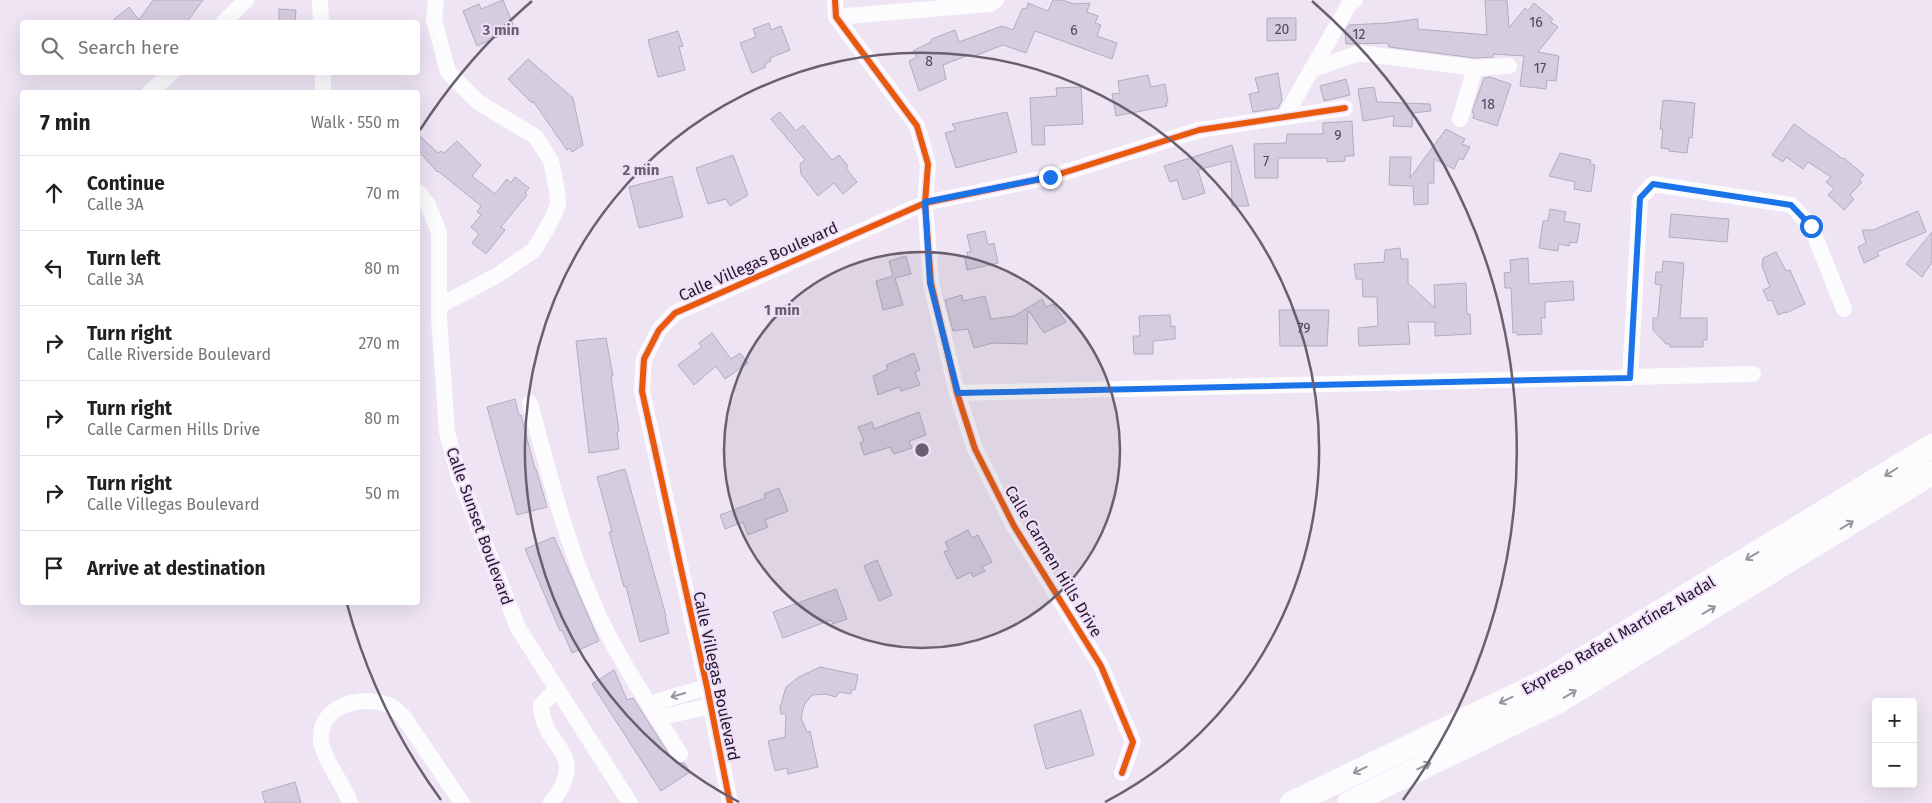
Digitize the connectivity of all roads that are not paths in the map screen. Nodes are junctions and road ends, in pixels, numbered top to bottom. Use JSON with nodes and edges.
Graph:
{"nodes":[{"id":1,"x":246,"y":0,"type":"edge"},
{"id":2,"x":320,"y":0,"type":"edge"},
{"id":3,"x":436,"y":0,"type":"edge"},
{"id":4,"x":835,"y":0,"type":"edge"},
{"id":5,"x":996,"y":0,"type":"edge"},
{"id":6,"x":1355,"y":0,"type":"edge"},
{"id":7,"x":836,"y":17,"type":"junction"},
{"id":8,"x":226,"y":20,"type":"edge"},
{"id":9,"x":321,"y":20,"type":"edge"},
{"id":10,"x":1510,"y":66,"type":"dead end"},
{"id":11,"x":1475,"y":68,"type":"junction"},
{"id":12,"x":1311,"y":70,"type":"junction"},
{"id":13,"x":169,"y":75,"type":"edge"},
{"id":14,"x":323,"y":75,"type":"edge"},
{"id":15,"x":152,"y":90,"type":"edge"},
{"id":16,"x":324,"y":90,"type":"edge"},
{"id":17,"x":1344,"y":108,"type":"dead end"},
{"id":18,"x":1285,"y":116,"type":"junction"},
{"id":19,"x":1460,"y":119,"type":"dead end"},
{"id":20,"x":420,"y":195,"type":"edge"},
{"id":21,"x":925,"y":202,"type":"junction"},
{"id":22,"x":439,"y":306,"type":"junction"},
{"id":23,"x":1844,"y":309,"type":"dead end"},
{"id":24,"x":1753,"y":374,"type":"dead end"},
{"id":25,"x":1630,"y":378,"type":"junction"},
{"id":26,"x":958,"y":393,"type":"junction"},
{"id":27,"x":530,"y":402,"type":"dead end"},
{"id":28,"x":1932,"y":446,"type":"edge"},
{"id":29,"x":1932,"y":473,"type":"edge"},
{"id":30,"x":707,"y":687,"type":"junction"},
{"id":31,"x":557,"y":689,"type":"junction"},
{"id":32,"x":649,"y":704,"type":"junction"},
{"id":33,"x":710,"y":706,"type":"junction"},
{"id":34,"x":658,"y":718,"type":"junction"},
{"id":35,"x":680,"y":754,"type":"dead end"},
{"id":36,"x":1122,"y":773,"type":"dead end"},
{"id":37,"x":350,"y":803,"type":"edge"},
{"id":38,"x":462,"y":803,"type":"edge"},
{"id":39,"x":551,"y":803,"type":"edge"},
{"id":40,"x":630,"y":803,"type":"edge"},
{"id":41,"x":730,"y":803,"type":"edge"},
{"id":42,"x":1292,"y":803,"type":"edge"},
{"id":43,"x":1349,"y":803,"type":"edge"}],
"edges":[{"from":1,"to":8,"type":"street"},
{"from":2,"to":9,"type":"street"},
{"from":3,"to":22,"type":"street"},
{"from":4,"to":7,"type":"street"},
{"from":5,"to":7,"type":"street"},
{"from":6,"to":12,"type":"street"},
{"from":7,"to":21,"type":"street","name":"Calle Carmen Hills Drive"},
{"from":10,"to":11,"type":"street"},
{"from":11,"to":12,"type":"street"},
{"from":11,"to":19,"type":"street"},
{"from":12,"to":18,"type":"street"},
{"from":13,"to":15,"type":"street"},
{"from":14,"to":16,"type":"street"},
{"from":17,"to":18,"type":"street","name":"Calle Villegas Boulevard"},
{"from":18,"to":21,"type":"street","name":"Calle Villegas Boulevard"},
{"from":20,"to":22,"type":"street","name":"Calle Sunset Boulevard"},
{"from":21,"to":26,"type":"street","name":"Calle Carmen Hills Drive"},
{"from":21,"to":30,"type":"street","name":"Calle Villegas Boulevard"},
{"from":22,"to":31,"type":"street","name":"Calle Sunset Boulevard"},
{"from":23,"to":25,"type":"street"},
{"from":24,"to":25,"type":"street"},
{"from":25,"to":26,"type":"street"},
{"from":26,"to":36,"type":"street","name":"Calle Carmen Hills Drive"},
{"from":27,"to":32,"type":"street"},
{"from":28,"to":42,"type":"highway","name":"Expreso Rafael Martínez Nadal","one_way":true},
{"from":43,"to":29,"type":"highway","name":"Expreso Rafael Martínez Nadal","one_way":true},
{"from":30,"to":32,"type":"street","one_way":true},
{"from":30,"to":33,"type":"street","name":"Calle Villegas Boulevard"},
{"from":31,"to":39,"type":"street"},
{"from":31,"to":40,"type":"street","name":"Calle Sunset Boulevard"},
{"from":32,"to":34,"type":"street"},
{"from":33,"to":34,"type":"street"},
{"from":33,"to":41,"type":"street","name":"Calle Villegas Boulevard"},
{"from":34,"to":35,"type":"street"},
{"from":37,"to":38,"type":"street"}]}
